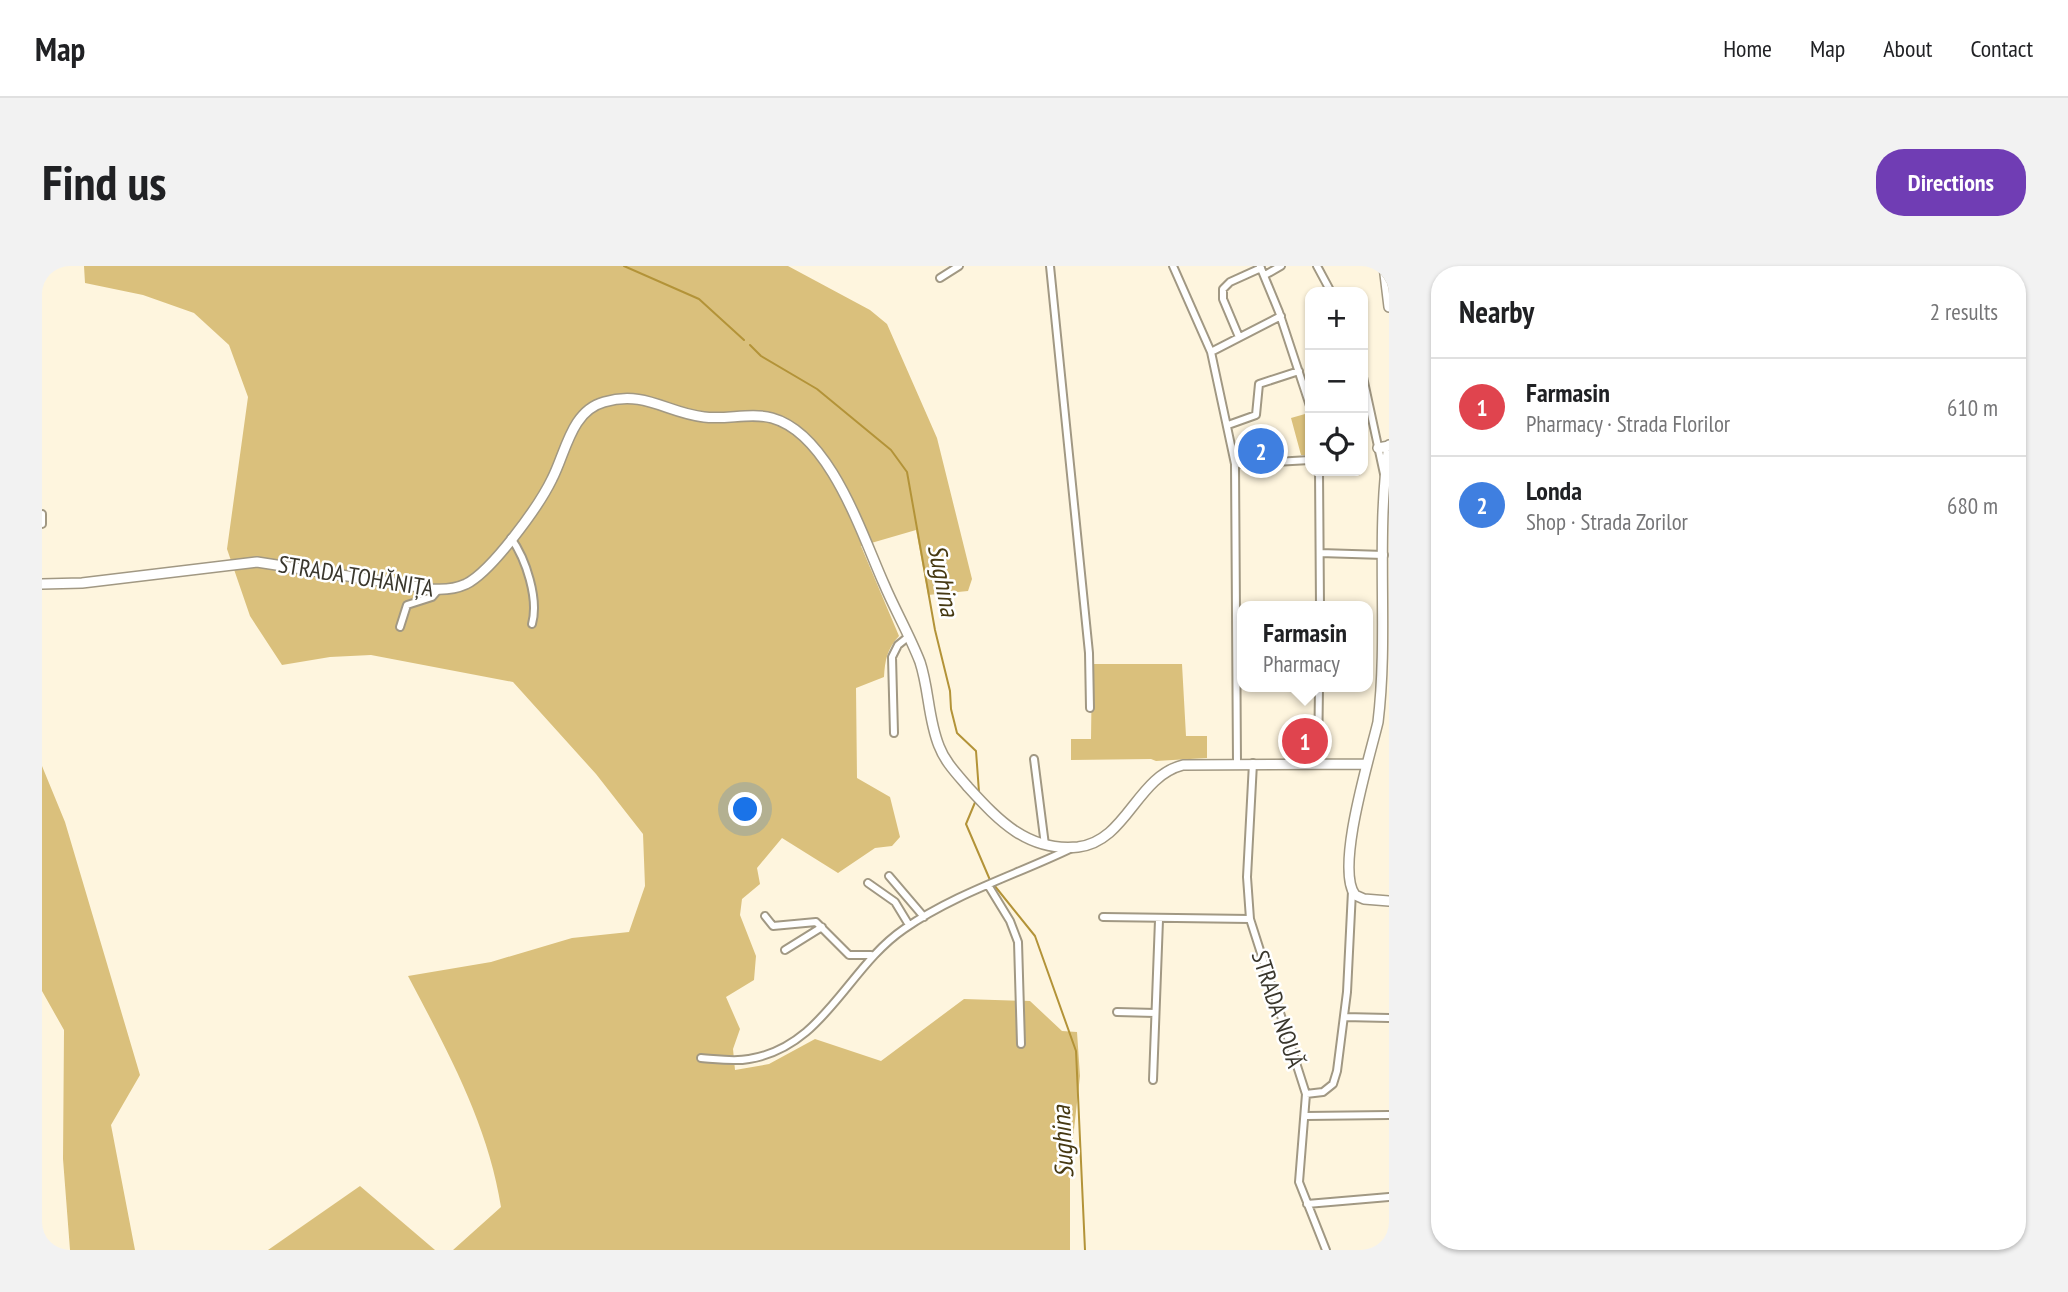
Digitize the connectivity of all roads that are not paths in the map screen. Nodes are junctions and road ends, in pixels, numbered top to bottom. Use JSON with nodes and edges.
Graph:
{"nodes":[{"id":1,"x":959,"y":266,"type":"edge"},
{"id":2,"x":1050,"y":266,"type":"edge"},
{"id":3,"x":1173,"y":266,"type":"edge"},
{"id":4,"x":1281,"y":266,"type":"edge"},
{"id":5,"x":1317,"y":266,"type":"edge"},
{"id":6,"x":1384,"y":266,"type":"edge"},
{"id":7,"x":1260,"y":267,"type":"edge"},
{"id":8,"x":1265,"y":275,"type":"junction"},
{"id":9,"x":940,"y":278,"type":"dead end"},
{"id":10,"x":1328,"y":287,"type":"edge"},
{"id":11,"x":1389,"y":307,"type":"edge"},
{"id":12,"x":1281,"y":316,"type":"junction"},
{"id":13,"x":1239,"y":337,"type":"junction"},
{"id":14,"x":1210,"y":352,"type":"junction"},
{"id":15,"x":1299,"y":371,"type":"junction"},
{"id":16,"x":1305,"y":390,"type":"edge"},
{"id":17,"x":1368,"y":401,"type":"edge"},
{"id":18,"x":1228,"y":425,"type":"junction"},
{"id":19,"x":1389,"y":446,"type":"edge"},
{"id":20,"x":1378,"y":448,"type":"junction"},
{"id":21,"x":1305,"y":460,"type":"edge"},
{"id":22,"x":1236,"y":464,"type":"junction"},
{"id":23,"x":1319,"y":476,"type":"edge"},
{"id":24,"x":1384,"y":476,"type":"junction"},
{"id":25,"x":42,"y":514,"type":"edge"},
{"id":26,"x":42,"y":524,"type":"edge"},
{"id":27,"x":511,"y":538,"type":"junction"},
{"id":28,"x":1320,"y":554,"type":"junction"},
{"id":29,"x":1384,"y":555,"type":"junction"},
{"id":30,"x":42,"y":584,"type":"edge"},
{"id":31,"x":438,"y":590,"type":"junction"},
{"id":32,"x":1240,"y":601,"type":"edge"},
{"id":33,"x":1320,"y":601,"type":"edge"},
{"id":34,"x":532,"y":624,"type":"dead end"},
{"id":35,"x":400,"y":627,"type":"dead end"},
{"id":36,"x":908,"y":637,"type":"junction"},
{"id":37,"x":1238,"y":692,"type":"edge"},
{"id":38,"x":1319,"y":692,"type":"edge"},
{"id":39,"x":1090,"y":708,"type":"dead end"},
{"id":40,"x":894,"y":733,"type":"dead end"},
{"id":41,"x":1034,"y":759,"type":"dead end"},
{"id":42,"x":1237,"y":763,"type":"junction"},
{"id":43,"x":1253,"y":763,"type":"junction"},
{"id":44,"x":1318,"y":763,"type":"junction"},
{"id":45,"x":1367,"y":764,"type":"junction"},
{"id":46,"x":1045,"y":845,"type":"junction"},
{"id":47,"x":1074,"y":847,"type":"junction"},
{"id":48,"x":888,"y":876,"type":"dead end"},
{"id":49,"x":867,"y":883,"type":"dead end"},
{"id":50,"x":988,"y":885,"type":"junction"},
{"id":51,"x":1352,"y":891,"type":"junction"},
{"id":52,"x":1389,"y":901,"type":"edge"},
{"id":53,"x":765,"y":916,"type":"dead end"},
{"id":54,"x":924,"y":917,"type":"junction"},
{"id":55,"x":1103,"y":917,"type":"dead end"},
{"id":56,"x":1250,"y":919,"type":"junction"},
{"id":57,"x":1159,"y":920,"type":"junction"},
{"id":58,"x":909,"y":925,"type":"junction"},
{"id":59,"x":822,"y":927,"type":"junction"},
{"id":60,"x":785,"y":950,"type":"dead end"},
{"id":61,"x":871,"y":955,"type":"junction"},
{"id":62,"x":1117,"y":1012,"type":"dead end"},
{"id":63,"x":1155,"y":1013,"type":"junction"},
{"id":64,"x":1344,"y":1017,"type":"junction"},
{"id":65,"x":1389,"y":1018,"type":"edge"},
{"id":66,"x":1021,"y":1044,"type":"dead end"},
{"id":67,"x":701,"y":1058,"type":"dead end"},
{"id":68,"x":1153,"y":1080,"type":"dead end"},
{"id":69,"x":1306,"y":1094,"type":"junction"},
{"id":70,"x":1389,"y":1115,"type":"edge"},
{"id":71,"x":1306,"y":1116,"type":"junction"},
{"id":72,"x":1389,"y":1197,"type":"edge"},
{"id":73,"x":1307,"y":1203,"type":"junction"},
{"id":74,"x":1326,"y":1250,"type":"edge"}],
"edges":[{"from":1,"to":9,"type":"street"},
{"from":2,"to":39,"type":"street"},
{"from":3,"to":14,"type":"street"},
{"from":4,"to":8,"type":"street"},
{"from":5,"to":10,"type":"street"},
{"from":6,"to":11,"type":"main road"},
{"from":7,"to":8,"type":"street"},
{"from":7,"to":13,"type":"street"},
{"from":8,"to":12,"type":"street"},
{"from":12,"to":13,"type":"street"},
{"from":12,"to":15,"type":"street"},
{"from":13,"to":14,"type":"street"},
{"from":14,"to":18,"type":"street"},
{"from":15,"to":16,"type":"street"},
{"from":15,"to":18,"type":"street"},
{"from":17,"to":20,"type":"street"},
{"from":18,"to":22,"type":"street"},
{"from":19,"to":20,"type":"main road"},
{"from":19,"to":24,"type":"main road"},
{"from":20,"to":24,"type":"street"},
{"from":21,"to":22,"type":"street"},
{"from":22,"to":32,"type":"street"},
{"from":23,"to":28,"type":"street"},
{"from":24,"to":29,"type":"main road"},
{"from":25,"to":26,"type":"street"},
{"from":27,"to":31,"type":"main road","name":"STRADA TOHĂNIȚA"},
{"from":27,"to":34,"type":"street"},
{"from":27,"to":36,"type":"main road","name":"STRADA TOHĂNIȚA"},
{"from":28,"to":29,"type":"street"},
{"from":28,"to":33,"type":"street"},
{"from":29,"to":45,"type":"main road"},
{"from":30,"to":31,"type":"main road","name":"STRADA TOHĂNIȚA"},
{"from":31,"to":35,"type":"street"},
{"from":36,"to":40,"type":"street"},
{"from":36,"to":46,"type":"main road","name":"STRADA TOHĂNIȚA"},
{"from":37,"to":42,"type":"street"},
{"from":38,"to":44,"type":"street"},
{"from":41,"to":46,"type":"street"},
{"from":42,"to":43,"type":"main road"},
{"from":42,"to":47,"type":"main road"},
{"from":43,"to":44,"type":"main road"},
{"from":43,"to":56,"type":"street","name":"STRADA NOUĂ"},
{"from":44,"to":45,"type":"main road"},
{"from":45,"to":51,"type":"main road"},
{"from":46,"to":47,"type":"main road"},
{"from":47,"to":50,"type":"street"},
{"from":48,"to":54,"type":"street"},
{"from":49,"to":58,"type":"street"},
{"from":50,"to":54,"type":"street"},
{"from":50,"to":66,"type":"street"},
{"from":51,"to":52,"type":"main road"},
{"from":51,"to":64,"type":"street"},
{"from":53,"to":59,"type":"street"},
{"from":54,"to":58,"type":"street"},
{"from":55,"to":57,"type":"street"},
{"from":56,"to":57,"type":"street"},
{"from":56,"to":69,"type":"street","name":"STRADA NOUĂ"},
{"from":57,"to":63,"type":"street"},
{"from":58,"to":61,"type":"street"},
{"from":59,"to":60,"type":"street"},
{"from":59,"to":61,"type":"street"},
{"from":61,"to":67,"type":"street"},
{"from":62,"to":63,"type":"street"},
{"from":63,"to":68,"type":"street"},
{"from":64,"to":65,"type":"street"},
{"from":64,"to":69,"type":"street"},
{"from":69,"to":71,"type":"street","name":"STRADA NOUĂ"},
{"from":70,"to":71,"type":"street"},
{"from":71,"to":73,"type":"street","name":"STRADA NOUĂ"},
{"from":72,"to":73,"type":"street"},
{"from":73,"to":74,"type":"street","name":"STRADA NOUĂ"}]}
